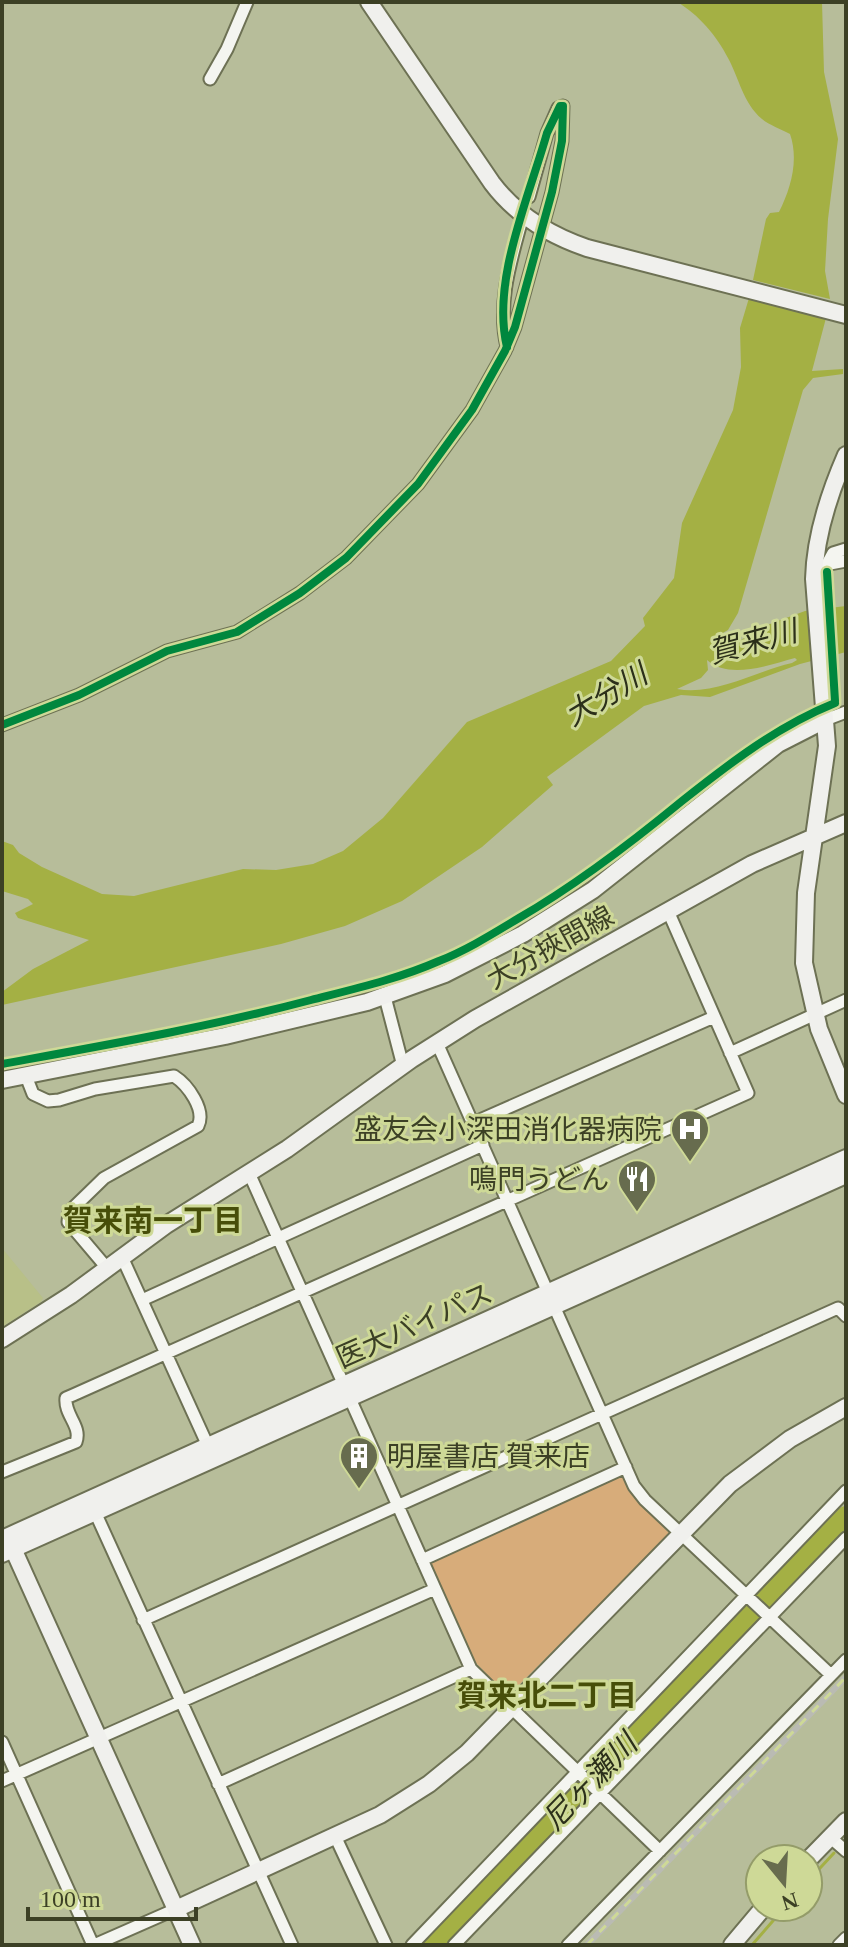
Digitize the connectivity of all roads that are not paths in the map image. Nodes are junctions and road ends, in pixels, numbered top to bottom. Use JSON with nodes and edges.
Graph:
{"nodes":[{"id":1,"x":247,"y":2,"type":"edge"},
{"id":2,"x":369,"y":2,"type":"edge"},
{"id":3,"x":210,"y":79,"type":"dead end"},
{"id":4,"x":529,"y":197,"type":"dead end"},
{"id":5,"x":521,"y":223,"type":"dead end"},
{"id":6,"x":546,"y":230,"type":"junction"},
{"id":7,"x":846,"y":315,"type":"edge"},
{"id":8,"x":507,"y":347,"type":"junction"},
{"id":9,"x":846,"y":455,"type":"edge"},
{"id":10,"x":846,"y":549,"type":"edge"},
{"id":11,"x":846,"y":561,"type":"edge"},
{"id":12,"x":818,"y":570,"type":"junction"},
{"id":13,"x":824,"y":712,"type":"junction"},
{"id":14,"x":846,"y":712,"type":"edge"},
{"id":15,"x":2,"y":725,"type":"edge"},
{"id":16,"x":846,"y":823,"type":"edge"},
{"id":17,"x":813,"y":836,"type":"junction"},
{"id":18,"x":668,"y":911,"type":"junction"},
{"id":19,"x":385,"y":997,"type":"junction"},
{"id":20,"x":846,"y":1000,"type":"edge"},
{"id":21,"x":814,"y":1015,"type":"junction"},
{"id":22,"x":714,"y":1017,"type":"junction"},
{"id":23,"x":437,"y":1043,"type":"junction"},
{"id":24,"x":730,"y":1053,"type":"junction"},
{"id":25,"x":403,"y":1066,"type":"junction"},
{"id":26,"x":26,"y":1076,"type":"junction"},
{"id":27,"x":2,"y":1080,"type":"edge"},
{"id":28,"x":846,"y":1095,"type":"edge"},
{"id":29,"x":473,"y":1123,"type":"junction"},
{"id":30,"x":483,"y":1145,"type":"junction"},
{"id":31,"x":846,"y":1158,"type":"edge"},
{"id":32,"x":249,"y":1173,"type":"junction"},
{"id":33,"x":846,"y":1175,"type":"edge"},
{"id":34,"x":507,"y":1200,"type":"junction"},
{"id":35,"x":278,"y":1238,"type":"junction"},
{"id":36,"x":122,"y":1257,"type":"junction"},
{"id":37,"x":107,"y":1268,"type":"junction"},
{"id":38,"x":303,"y":1293,"type":"junction"},
{"id":39,"x":142,"y":1300,"type":"junction"},
{"id":40,"x":551,"y":1300,"type":"junction"},
{"id":41,"x":846,"y":1316,"type":"edge"},
{"id":42,"x":2,"y":1339,"type":"edge"},
{"id":43,"x":166,"y":1353,"type":"junction"},
{"id":44,"x":347,"y":1392,"type":"junction"},
{"id":45,"x":846,"y":1407,"type":"edge"},
{"id":46,"x":602,"y":1413,"type":"junction"},
{"id":47,"x":208,"y":1446,"type":"junction"},
{"id":48,"x":626,"y":1467,"type":"junction"},
{"id":49,"x":2,"y":1472,"type":"edge"},
{"id":50,"x":846,"y":1491,"type":"edge"},
{"id":51,"x":398,"y":1505,"type":"junction"},
{"id":52,"x":95,"y":1512,"type":"junction"},
{"id":53,"x":681,"y":1534,"type":"junction"},
{"id":54,"x":846,"y":1538,"type":"edge"},
{"id":55,"x":5,"y":1541,"type":"edge"},
{"id":56,"x":422,"y":1560,"type":"junction"},
{"id":57,"x":435,"y":1589,"type":"junction"},
{"id":58,"x":748,"y":1596,"type":"junction"},
{"id":59,"x":770,"y":1617,"type":"junction"},
{"id":60,"x":143,"y":1620,"type":"junction"},
{"id":61,"x":846,"y":1660,"type":"edge"},
{"id":62,"x":471,"y":1669,"type":"junction"},
{"id":63,"x":831,"y":1675,"type":"junction"},
{"id":64,"x":180,"y":1702,"type":"junction"},
{"id":65,"x":512,"y":1708,"type":"junction"},
{"id":66,"x":98,"y":1738,"type":"junction"},
{"id":67,"x":2,"y":1742,"type":"edge"},
{"id":68,"x":577,"y":1771,"type":"junction"},
{"id":69,"x":17,"y":1775,"type":"junction"},
{"id":70,"x":2,"y":1781,"type":"edge"},
{"id":71,"x":218,"y":1784,"type":"junction"},
{"id":72,"x":600,"y":1793,"type":"junction"},
{"id":73,"x":846,"y":1821,"type":"edge"},
{"id":74,"x":335,"y":1836,"type":"junction"},
{"id":75,"x":831,"y":1838,"type":"junction"},
{"id":76,"x":824,"y":1845,"type":"edge"},
{"id":77,"x":660,"y":1851,"type":"junction"},
{"id":78,"x":846,"y":1851,"type":"edge"},
{"id":79,"x":258,"y":1872,"type":"junction"},
{"id":80,"x":176,"y":1909,"type":"junction"},
{"id":81,"x":751,"y":1923,"type":"edge"},
{"id":82,"x":846,"y":1938,"type":"edge"},
{"id":83,"x":94,"y":1945,"type":"edge"},
{"id":84,"x":192,"y":1945,"type":"edge"},
{"id":85,"x":292,"y":1945,"type":"edge"},
{"id":86,"x":386,"y":1945,"type":"edge"},
{"id":87,"x":412,"y":1945,"type":"edge"},
{"id":88,"x":454,"y":1945,"type":"edge"},
{"id":89,"x":568,"y":1945,"type":"edge"},
{"id":90,"x":732,"y":1945,"type":"edge"},
{"id":91,"x":839,"y":1945,"type":"edge"}],
"edges":[{"from":1,"to":3,"type":"street"},
{"from":2,"to":6,"type":"street"},
{"from":4,"to":6,"type":"street"},
{"from":5,"to":8,"type":"street"},
{"from":6,"to":7,"type":"street"},
{"from":6,"to":8,"type":"street"},
{"from":8,"to":15,"type":"street"},
{"from":9,"to":12,"type":"street"},
{"from":10,"to":12,"type":"street"},
{"from":11,"to":12,"type":"street"},
{"from":12,"to":13,"type":"street"},
{"from":13,"to":14,"type":"street"},
{"from":13,"to":17,"type":"street"},
{"from":13,"to":19,"type":"street"},
{"from":16,"to":17,"type":"street","name":"大分挾間線"},
{"from":17,"to":18,"type":"street","name":"大分挾間線"},
{"from":17,"to":21,"type":"street"},
{"from":18,"to":22,"type":"street"},
{"from":18,"to":23,"type":"street","name":"大分挾間線"},
{"from":19,"to":25,"type":"street"},
{"from":19,"to":26,"type":"street"},
{"from":20,"to":21,"type":"street"},
{"from":21,"to":24,"type":"street"},
{"from":21,"to":28,"type":"street"},
{"from":22,"to":24,"type":"street"},
{"from":22,"to":29,"type":"street"},
{"from":23,"to":25,"type":"street","name":"大分挾間線"},
{"from":23,"to":29,"type":"street"},
{"from":24,"to":34,"type":"street"},
{"from":25,"to":32,"type":"street","name":"大分挾間線"},
{"from":26,"to":27,"type":"street"},
{"from":26,"to":37,"type":"street"},
{"from":29,"to":30,"type":"street"},
{"from":30,"to":34,"type":"street"},
{"from":30,"to":35,"type":"street"},
{"from":31,"to":40,"type":"street","name":"医大バイパス"},
{"from":32,"to":35,"type":"street"},
{"from":32,"to":36,"type":"street","name":"大分挾間線"},
{"from":33,"to":40,"type":"street","name":"医大バイパス"},
{"from":34,"to":38,"type":"street"},
{"from":34,"to":40,"type":"street"},
{"from":35,"to":38,"type":"street"},
{"from":35,"to":39,"type":"street"},
{"from":36,"to":37,"type":"street","name":"大分挾間線"},
{"from":36,"to":39,"type":"street"},
{"from":37,"to":42,"type":"street","name":"大分挾間線"},
{"from":38,"to":43,"type":"street"},
{"from":38,"to":44,"type":"street"},
{"from":39,"to":43,"type":"street"},
{"from":40,"to":44,"type":"street","name":"医大バイパス"},
{"from":40,"to":46,"type":"street"},
{"from":41,"to":46,"type":"street"},
{"from":43,"to":47,"type":"street"},
{"from":43,"to":49,"type":"street"},
{"from":44,"to":47,"type":"street","name":"医大バイパス"},
{"from":44,"to":51,"type":"street"},
{"from":44,"to":52,"type":"street","name":"医大バイパス"},
{"from":45,"to":53,"type":"street"},
{"from":46,"to":48,"type":"street"},
{"from":46,"to":51,"type":"street"},
{"from":47,"to":55,"type":"street","name":"医大バイパス"},
{"from":48,"to":53,"type":"street"},
{"from":48,"to":56,"type":"street"},
{"from":50,"to":58,"type":"street"},
{"from":51,"to":56,"type":"street"},
{"from":51,"to":60,"type":"street"},
{"from":52,"to":55,"type":"street","name":"医大バイパス"},
{"from":52,"to":60,"type":"street"},
{"from":53,"to":58,"type":"street"},
{"from":53,"to":65,"type":"street"},
{"from":54,"to":59,"type":"street"},
{"from":55,"to":66,"type":"street"},
{"from":56,"to":57,"type":"street"},
{"from":57,"to":62,"type":"street"},
{"from":57,"to":64,"type":"street"},
{"from":58,"to":59,"type":"street"},
{"from":58,"to":68,"type":"street"},
{"from":59,"to":63,"type":"street"},
{"from":59,"to":72,"type":"street"},
{"from":60,"to":64,"type":"street"},
{"from":61,"to":63,"type":"street"},
{"from":62,"to":65,"type":"street"},
{"from":62,"to":71,"type":"street"},
{"from":63,"to":77,"type":"street"},
{"from":64,"to":66,"type":"street"},
{"from":64,"to":71,"type":"street"},
{"from":65,"to":68,"type":"street"},
{"from":65,"to":74,"type":"street"},
{"from":66,"to":69,"type":"street"},
{"from":66,"to":80,"type":"street"},
{"from":67,"to":69,"type":"street"},
{"from":68,"to":72,"type":"street"},
{"from":68,"to":87,"type":"street"},
{"from":69,"to":70,"type":"street"},
{"from":69,"to":83,"type":"street"},
{"from":71,"to":79,"type":"street"},
{"from":72,"to":77,"type":"street"},
{"from":72,"to":88,"type":"street"},
{"from":73,"to":75,"type":"street"},
{"from":74,"to":79,"type":"street"},
{"from":74,"to":86,"type":"street"},
{"from":75,"to":76,"type":"street"},
{"from":75,"to":78,"type":"street"},
{"from":77,"to":89,"type":"street"},
{"from":79,"to":80,"type":"street"},
{"from":79,"to":85,"type":"street"},
{"from":80,"to":83,"type":"street"},
{"from":80,"to":84,"type":"street"},
{"from":81,"to":90,"type":"street"},
{"from":82,"to":91,"type":"street"}]}
